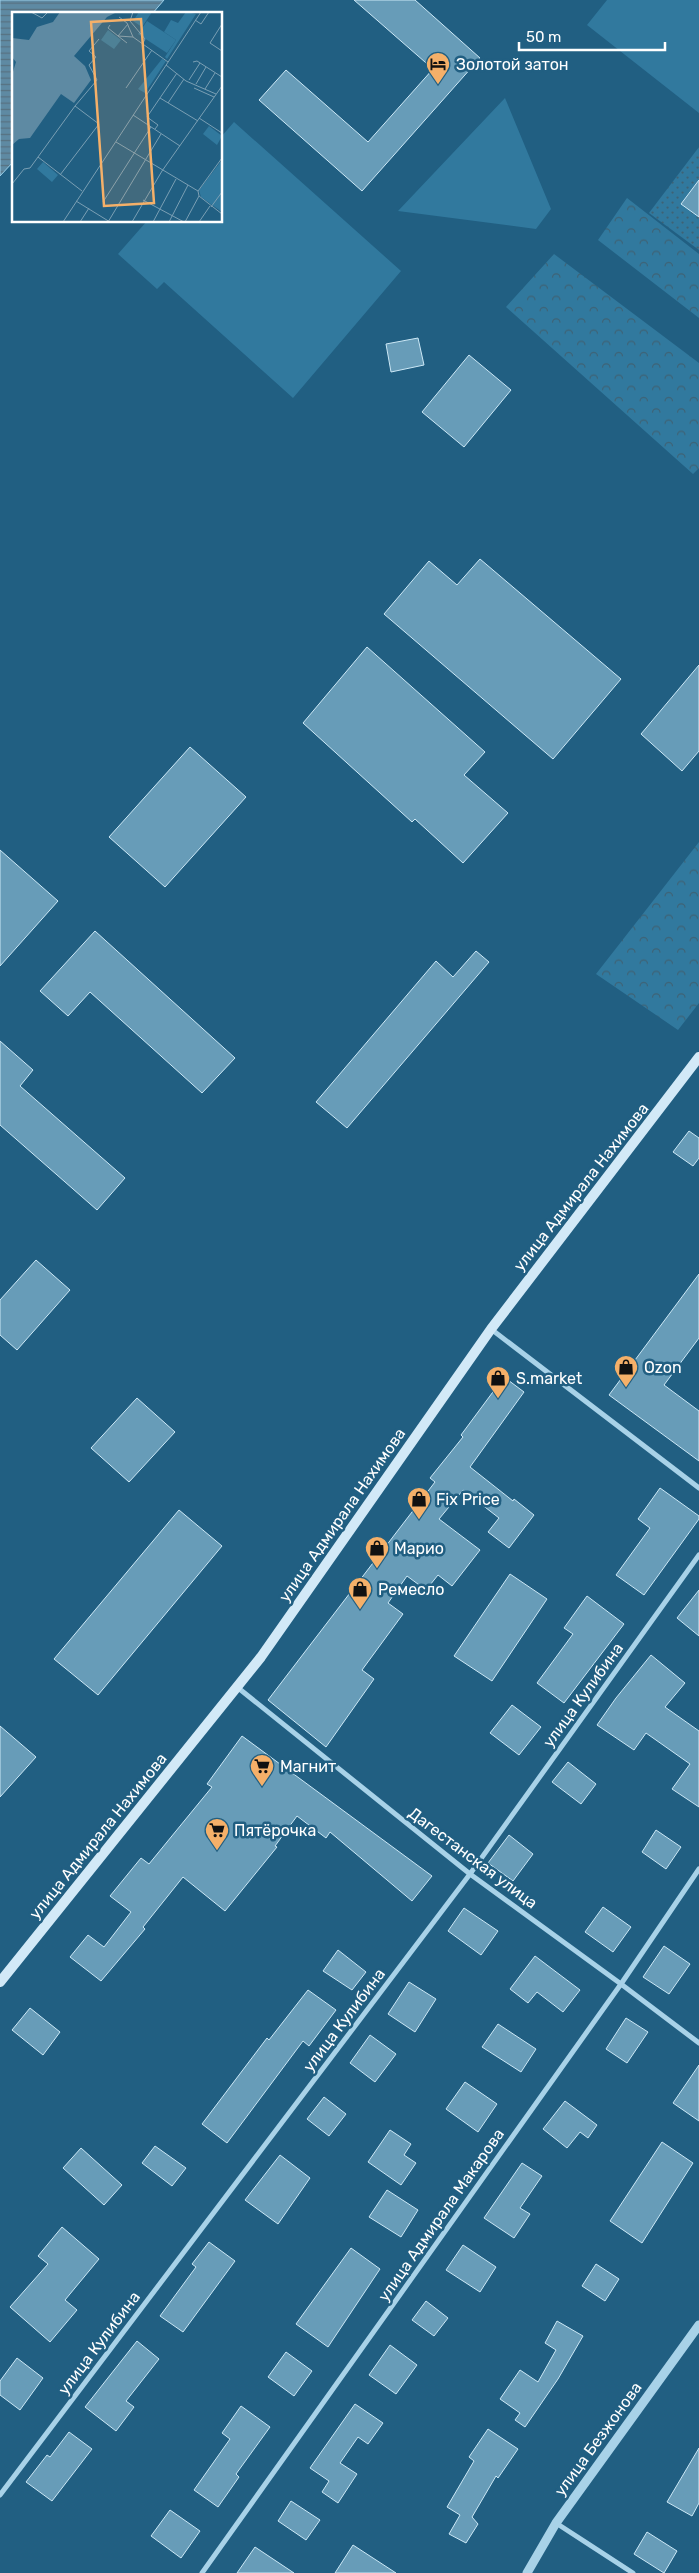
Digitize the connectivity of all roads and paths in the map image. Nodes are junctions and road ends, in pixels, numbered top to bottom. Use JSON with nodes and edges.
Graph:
{"nodes":[{"id":1,"x":699,"y":1057,"type":"edge"},
{"id":2,"x":490,"y":1329,"type":"junction"},
{"id":3,"x":699,"y":1488,"type":"edge"},
{"id":4,"x":699,"y":1555,"type":"edge"},
{"id":5,"x":237,"y":1687,"type":"junction"},
{"id":6,"x":699,"y":1869,"type":"edge"},
{"id":7,"x":470,"y":1874,"type":"junction"},
{"id":8,"x":0,"y":1982,"type":"edge"},
{"id":9,"x":621,"y":1984,"type":"junction"},
{"id":10,"x":699,"y":2043,"type":"edge"},
{"id":11,"x":699,"y":2325,"type":"edge"},
{"id":12,"x":0,"y":2496,"type":"edge"},
{"id":13,"x":556,"y":2523,"type":"junction"},
{"id":14,"x":202,"y":2573,"type":"edge"},
{"id":15,"x":527,"y":2573,"type":"edge"},
{"id":16,"x":633,"y":2573,"type":"edge"}],
"edges":[{"from":1,"to":2,"type":"main road","name":"улица Адмирала Нахимова"},
{"from":2,"to":3,"type":"street"},
{"from":2,"to":5,"type":"main road","name":"улица Адмирала Нахимова"},
{"from":4,"to":7,"type":"street","name":"улица Кулибина"},
{"from":5,"to":7,"type":"street","name":"Дагестанская улица"},
{"from":5,"to":8,"type":"main road","name":"улица Адмирала Нахимова"},
{"from":6,"to":9,"type":"street","name":"улица Адмирала Макарова"},
{"from":7,"to":9,"type":"street","name":"Дагестанская улица"},
{"from":7,"to":12,"type":"street","name":"улица Кулибина"},
{"from":9,"to":10,"type":"street","name":"Дагестанская улица"},
{"from":9,"to":14,"type":"street","name":"улица Адмирала Макарова"},
{"from":11,"to":13,"type":"street","name":"улица Безжонова"},
{"from":13,"to":15,"type":"street","name":"улица Безжонова"},
{"from":13,"to":16,"type":"street"}]}
